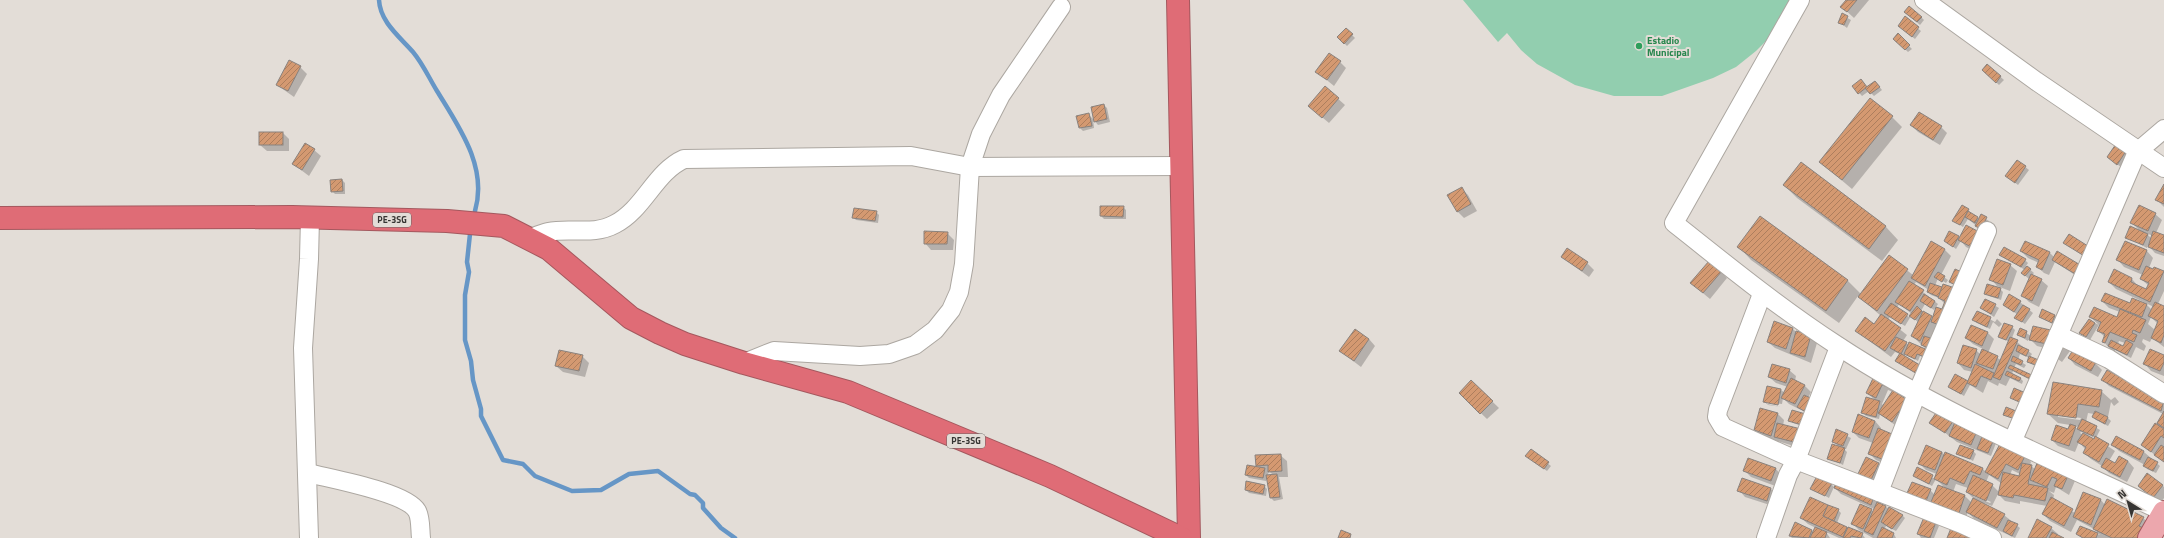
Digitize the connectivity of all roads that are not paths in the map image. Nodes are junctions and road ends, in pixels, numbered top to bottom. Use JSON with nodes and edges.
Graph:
{"nodes":[{"id":1,"x":1178,"y":0,"type":"edge"},
{"id":2,"x":1800,"y":0,"type":"edge"},
{"id":3,"x":1924,"y":0,"type":"edge"},
{"id":4,"x":1061,"y":7,"type":"dead end"},
{"id":5,"x":2164,"y":130,"type":"edge"},
{"id":6,"x":2137,"y":152,"type":"junction"},
{"id":7,"x":1182,"y":166,"type":"junction"},
{"id":8,"x":970,"y":167,"type":"junction"},
{"id":9,"x":2164,"y":168,"type":"edge"},
{"id":10,"x":0,"y":218,"type":"edge"},
{"id":11,"x":310,"y":218,"type":"junction"},
{"id":12,"x":1987,"y":231,"type":"dead end"},
{"id":13,"x":531,"y":238,"type":"junction"},
{"id":14,"x":1762,"y":294,"type":"junction"},
{"id":15,"x":2058,"y":336,"type":"junction"},
{"id":16,"x":1839,"y":347,"type":"junction"},
{"id":17,"x":744,"y":363,"type":"junction"},
{"id":18,"x":1917,"y":393,"type":"junction"},
{"id":19,"x":2164,"y":394,"type":"edge"},
{"id":20,"x":2013,"y":440,"type":"junction"},
{"id":21,"x":1796,"y":460,"type":"junction"},
{"id":22,"x":308,"y":473,"type":"junction"},
{"id":23,"x":1879,"y":492,"type":"junction"},
{"id":24,"x":2164,"y":512,"type":"edge"},
{"id":25,"x":1770,"y":537,"type":"edge"},
{"id":26,"x":309,"y":538,"type":"edge"},
{"id":27,"x":421,"y":538,"type":"edge"},
{"id":28,"x":1182,"y":538,"type":"edge"},
{"id":29,"x":1189,"y":538,"type":"edge"},
{"id":30,"x":1992,"y":538,"type":"edge"},
{"id":31,"x":2148,"y":538,"type":"edge"}],
"edges":[{"from":1,"to":7,"type":"highway"},
{"from":2,"to":14,"type":"street"},
{"from":3,"to":6,"type":"street"},
{"from":4,"to":8,"type":"street"},
{"from":5,"to":6,"type":"street"},
{"from":6,"to":9,"type":"street"},
{"from":6,"to":15,"type":"street"},
{"from":7,"to":8,"type":"street"},
{"from":7,"to":29,"type":"highway"},
{"from":8,"to":13,"type":"street"},
{"from":8,"to":17,"type":"street"},
{"from":10,"to":11,"type":"highway","number":"PE-3SG"},
{"from":11,"to":13,"type":"highway","number":"PE-3SG"},
{"from":11,"to":22,"type":"street"},
{"from":12,"to":18,"type":"street"},
{"from":13,"to":17,"type":"highway","number":"PE-3SG"},
{"from":14,"to":16,"type":"street"},
{"from":14,"to":21,"type":"street"},
{"from":15,"to":19,"type":"street"},
{"from":15,"to":20,"type":"street"},
{"from":16,"to":18,"type":"street"},
{"from":16,"to":21,"type":"street"},
{"from":17,"to":28,"type":"highway","number":"PE-3SG"},
{"from":18,"to":20,"type":"street"},
{"from":18,"to":23,"type":"street"},
{"from":20,"to":24,"type":"street"},
{"from":21,"to":23,"type":"street"},
{"from":21,"to":25,"type":"street"},
{"from":22,"to":26,"type":"street"},
{"from":22,"to":27,"type":"street"},
{"from":23,"to":30,"type":"street"},
{"from":24,"to":31,"type":"main road"}]}
